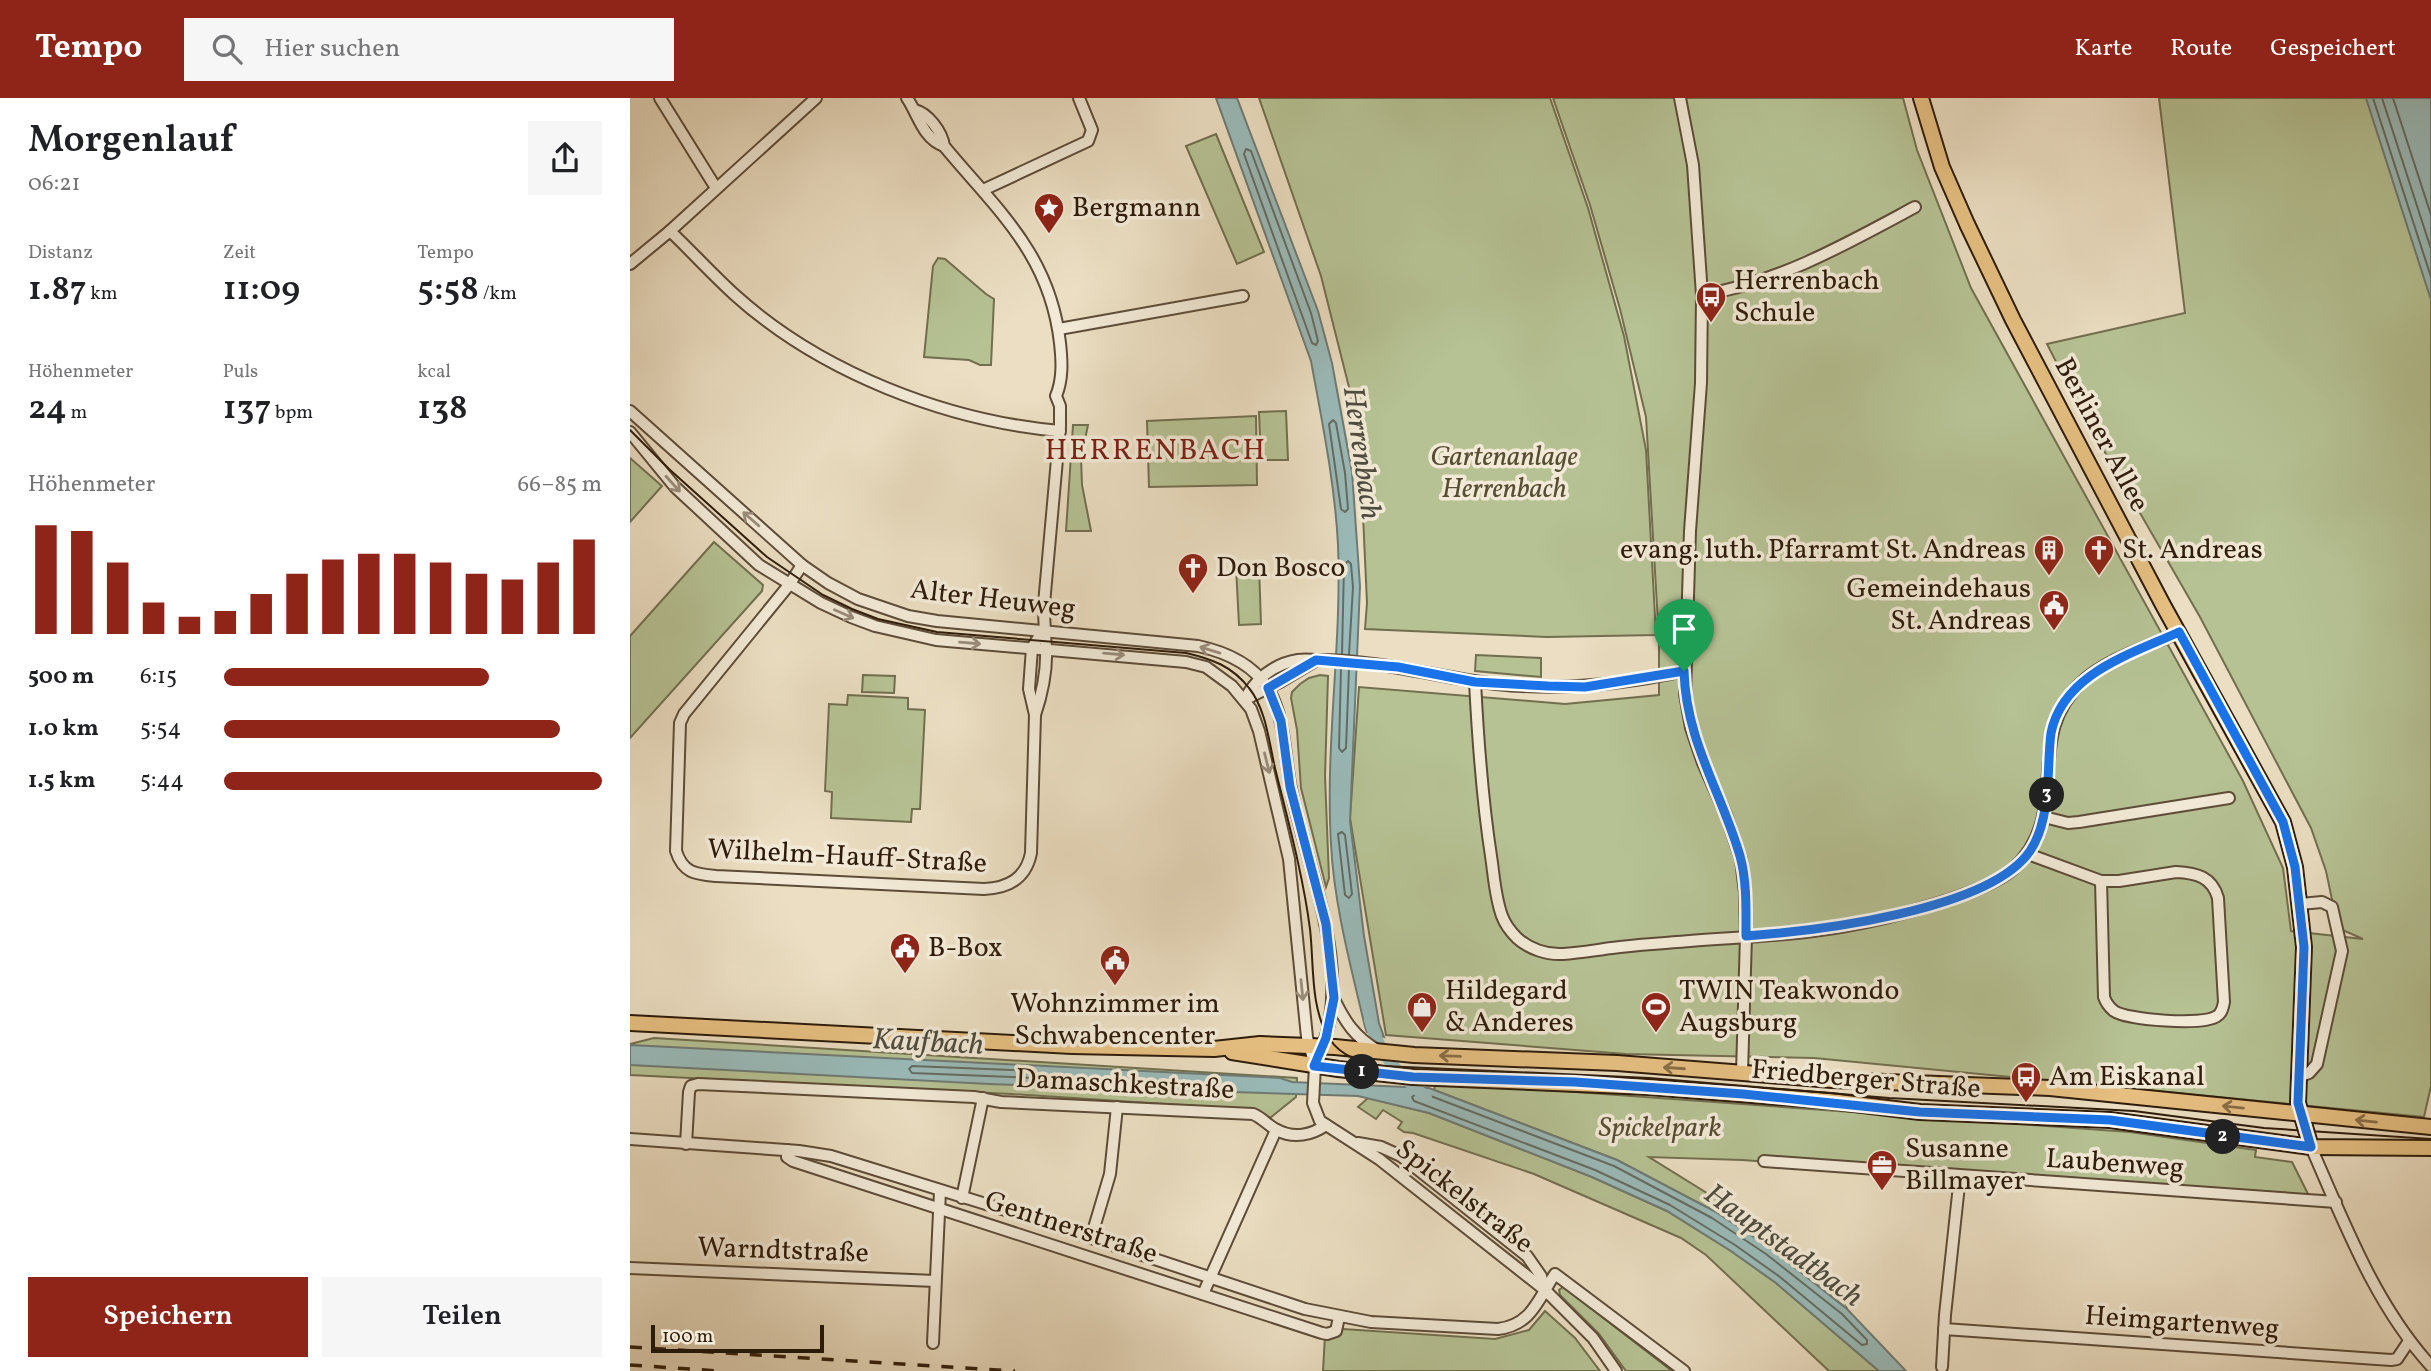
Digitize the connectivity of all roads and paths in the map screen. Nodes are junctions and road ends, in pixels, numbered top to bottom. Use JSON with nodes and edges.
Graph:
{"nodes":[{"id":1,"x":660,"y":98,"type":"edge"},
{"id":2,"x":816,"y":98,"type":"edge"},
{"id":3,"x":907,"y":98,"type":"edge"},
{"id":4,"x":1079,"y":98,"type":"edge"},
{"id":5,"x":1679,"y":98,"type":"edge"},
{"id":6,"x":1921,"y":98,"type":"edge"},
{"id":7,"x":716,"y":188,"type":"junction"},
{"id":8,"x":983,"y":190,"type":"junction"},
{"id":9,"x":1915,"y":207,"type":"dead end"},
{"id":10,"x":670,"y":231,"type":"junction"},
{"id":11,"x":630,"y":264,"type":"edge"},
{"id":12,"x":1702,"y":295,"type":"junction"},
{"id":13,"x":1243,"y":296,"type":"dead end"},
{"id":14,"x":1059,"y":328,"type":"junction"},
{"id":15,"x":631,"y":414,"type":"edge"},
{"id":16,"x":1059,"y":430,"type":"junction"},
{"id":17,"x":630,"y":432,"type":"edge"},
{"id":18,"x":802,"y":565,"type":"junction"},
{"id":19,"x":789,"y":585,"type":"junction"},
{"id":20,"x":1043,"y":630,"type":"junction"},
{"id":21,"x":2179,"y":632,"type":"junction"},
{"id":22,"x":1032,"y":649,"type":"junction"},
{"id":23,"x":1046,"y":649,"type":"junction"},
{"id":24,"x":1316,"y":660,"type":"junction"},
{"id":25,"x":1684,"y":671,"type":"junction"},
{"id":26,"x":1260,"y":678,"type":"junction"},
{"id":27,"x":1475,"y":682,"type":"junction"},
{"id":28,"x":1268,"y":688,"type":"junction"},
{"id":29,"x":1244,"y":699,"type":"junction"},
{"id":30,"x":1273,"y":699,"type":"junction"},
{"id":31,"x":1253,"y":713,"type":"junction"},
{"id":32,"x":1035,"y":715,"type":"junction"},
{"id":33,"x":2229,"y":799,"type":"dead end"},
{"id":34,"x":2044,"y":817,"type":"junction"},
{"id":35,"x":2028,"y":854,"type":"junction"},
{"id":36,"x":2101,"y":881,"type":"junction"},
{"id":37,"x":2300,"y":904,"type":"junction"},
{"id":38,"x":1746,"y":936,"type":"junction"},
{"id":39,"x":1334,"y":998,"type":"junction"},
{"id":40,"x":630,"y":1023,"type":"edge"},
{"id":41,"x":1361,"y":1045,"type":"junction"},
{"id":42,"x":1316,"y":1046,"type":"junction"},
{"id":43,"x":1214,"y":1049,"type":"junction"},
{"id":44,"x":1314,"y":1072,"type":"junction"},
{"id":45,"x":1742,"y":1073,"type":"junction"},
{"id":46,"x":2298,"y":1077,"type":"junction"},
{"id":47,"x":983,"y":1098,"type":"junction"},
{"id":48,"x":1117,"y":1107,"type":"junction"},
{"id":49,"x":2301,"y":1115,"type":"junction"},
{"id":50,"x":1326,"y":1125,"type":"junction"},
{"id":51,"x":2431,"y":1127,"type":"edge"},
{"id":52,"x":1276,"y":1130,"type":"junction"},
{"id":53,"x":630,"y":1139,"type":"edge"},
{"id":54,"x":1353,"y":1142,"type":"junction"},
{"id":55,"x":686,"y":1144,"type":"junction"},
{"id":56,"x":2311,"y":1147,"type":"junction"},
{"id":57,"x":2431,"y":1148,"type":"edge"},
{"id":58,"x":787,"y":1150,"type":"junction"},
{"id":59,"x":1764,"y":1161,"type":"dead end"},
{"id":60,"x":1960,"y":1176,"type":"junction"},
{"id":61,"x":940,"y":1191,"type":"junction"},
{"id":62,"x":962,"y":1198,"type":"junction"},
{"id":63,"x":2336,"y":1202,"type":"junction"},
{"id":64,"x":938,"y":1209,"type":"junction"},
{"id":65,"x":1091,"y":1238,"type":"junction"},
{"id":66,"x":1535,"y":1265,"type":"junction"},
{"id":67,"x":630,"y":1268,"type":"edge"},
{"id":68,"x":1555,"y":1274,"type":"junction"},
{"id":69,"x":1210,"y":1278,"type":"junction"},
{"id":70,"x":935,"y":1281,"type":"junction"},
{"id":71,"x":1545,"y":1290,"type":"junction"},
{"id":72,"x":1203,"y":1294,"type":"junction"},
{"id":73,"x":1339,"y":1317,"type":"junction"},
{"id":74,"x":1944,"y":1329,"type":"junction"},
{"id":75,"x":2409,"y":1341,"type":"junction"},
{"id":76,"x":933,"y":1343,"type":"dead end"},
{"id":77,"x":2431,"y":1366,"type":"edge"},
{"id":78,"x":1942,"y":1367,"type":"dead end"},
{"id":79,"x":1616,"y":1371,"type":"edge"},
{"id":80,"x":1684,"y":1371,"type":"edge"}],
"edges":[{"from":1,"to":7,"type":"street"},
{"from":2,"to":7,"type":"street"},
{"from":3,"to":8,"type":"street"},
{"from":4,"to":8,"type":"street"},
{"from":5,"to":12,"type":"street"},
{"from":6,"to":21,"type":"main road","name":"Berliner Allee"},
{"from":7,"to":10,"type":"street"},
{"from":8,"to":14,"type":"street"},
{"from":9,"to":12,"type":"street"},
{"from":10,"to":11,"type":"street"},
{"from":10,"to":16,"type":"street"},
{"from":12,"to":25,"type":"street"},
{"from":13,"to":14,"type":"street"},
{"from":14,"to":16,"type":"street"},
{"from":18,"to":15,"type":"street","name":"Alter Heuweg","one_way":true},
{"from":16,"to":20,"type":"street"},
{"from":17,"to":19,"type":"street","name":"Alter Heuweg","one_way":true},
{"from":18,"to":19,"type":"street","name":"Wilhelm-Hauff-Straße"},
{"from":18,"to":20,"type":"street","name":"Alter Heuweg"},
{"from":19,"to":22,"type":"street","name":"Alter Heuweg","one_way":true},
{"from":19,"to":32,"type":"street","name":"Wilhelm-Hauff-Straße"},
{"from":20,"to":22,"type":"street","name":"Wilhelm-Hauff-Straße"},
{"from":20,"to":23,"type":"street","name":"Wilhelm-Hauff-Straße"},
{"from":26,"to":20,"type":"street","name":"Alter Heuweg","one_way":true},
{"from":21,"to":34,"type":"street"},
{"from":21,"to":37,"type":"main road","name":"Berliner Allee"},
{"from":22,"to":23,"type":"street","name":"Alter Heuweg"},
{"from":22,"to":32,"type":"street","name":"Wilhelm-Hauff-Straße"},
{"from":23,"to":29,"type":"street","name":"Alter Heuweg","one_way":true},
{"from":23,"to":32,"type":"street","name":"Wilhelm-Hauff-Straße"},
{"from":24,"to":26,"type":"street"},
{"from":24,"to":27,"type":"street"},
{"from":24,"to":28,"type":"street"},
{"from":25,"to":27,"type":"street"},
{"from":25,"to":38,"type":"street"},
{"from":26,"to":28,"type":"street","name":"Alter Heuweg"},
{"from":26,"to":29,"type":"street"},
{"from":27,"to":38,"type":"street"},
{"from":28,"to":29,"type":"street"},
{"from":28,"to":30,"type":"street","name":"Alter Heuweg"},
{"from":29,"to":31,"type":"street","name":"Alter Heuweg"},
{"from":30,"to":31,"type":"street"},
{"from":30,"to":39,"type":"street","name":"Alter Heuweg"},
{"from":31,"to":42,"type":"street","name":"Alter Heuweg","one_way":true},
{"from":33,"to":34,"type":"street"},
{"from":34,"to":35,"type":"street"},
{"from":35,"to":36,"type":"street"},
{"from":35,"to":38,"type":"street"},
{"from":36,"to":36,"type":"street"},
{"from":37,"to":46,"type":"main road","name":"Berliner Allee"},
{"from":37,"to":46,"type":"street"},
{"from":38,"to":45,"type":"street"},
{"from":39,"to":41,"type":"street"},
{"from":39,"to":42,"type":"street","name":"Alter Heuweg"},
{"from":40,"to":43,"type":"main road","name":"Friedberger Straße"},
{"from":41,"to":42,"type":"main road","name":"Friedberger Straße"},
{"from":45,"to":41,"type":"main road","name":"Friedberger Straße","one_way":true},
{"from":42,"to":43,"type":"main road","name":"Friedberger Straße"},
{"from":42,"to":44,"type":"street","name":"Alter Heuweg"},
{"from":43,"to":44,"type":"main road","name":"Friedberger Straße"},
{"from":44,"to":50,"type":"street"},
{"from":44,"to":56,"type":"main road","name":"Friedberger Straße"},
{"from":49,"to":45,"type":"main road","name":"Friedberger Straße","one_way":true},
{"from":46,"to":49,"type":"main road","name":"Berliner Allee"},
{"from":47,"to":48,"type":"street","name":"Damaschkestraße"},
{"from":47,"to":55,"type":"street","name":"Damaschkestraße"},
{"from":47,"to":62,"type":"street"},
{"from":48,"to":52,"type":"street","name":"Damaschkestraße"},
{"from":48,"to":65,"type":"street"},
{"from":51,"to":49,"type":"main road","name":"Friedberger Straße","one_way":true},
{"from":49,"to":56,"type":"main road","name":"Berliner Allee"},
{"from":50,"to":52,"type":"street"},
{"from":50,"to":54,"type":"street","name":"Spickelstraße"},
{"from":52,"to":69,"type":"street"},
{"from":53,"to":55,"type":"street","name":"Gentnerstraße"},
{"from":54,"to":66,"type":"street","name":"Spickelstraße"},
{"from":54,"to":71,"type":"street","name":"Spickelstraße"},
{"from":55,"to":58,"type":"street","name":"Gentnerstraße"},
{"from":56,"to":57,"type":"main road","name":"Friedberger Straße"},
{"from":56,"to":63,"type":"street"},
{"from":58,"to":61,"type":"street","name":"Gentnerstraße"},
{"from":58,"to":64,"type":"street","name":"Gentnerstraße"},
{"from":59,"to":60,"type":"street","name":"Laubenweg"},
{"from":60,"to":63,"type":"street","name":"Laubenweg"},
{"from":60,"to":74,"type":"street"},
{"from":61,"to":62,"type":"street","name":"Gentnerstraße"},
{"from":61,"to":64,"type":"street"},
{"from":62,"to":65,"type":"street","name":"Gentnerstraße"},
{"from":63,"to":75,"type":"street"},
{"from":64,"to":70,"type":"street"},
{"from":64,"to":72,"type":"street","name":"Gentnerstraße"},
{"from":65,"to":69,"type":"street","name":"Gentnerstraße"},
{"from":66,"to":68,"type":"street","name":"Spickelstraße"},
{"from":66,"to":71,"type":"street","name":"Spickelstraße"},
{"from":67,"to":70,"type":"street","name":"Warndtstraße"},
{"from":68,"to":71,"type":"street","name":"Spickelstraße"},
{"from":68,"to":80,"type":"street","name":"Spickelstraße"},
{"from":69,"to":72,"type":"street"},
{"from":69,"to":73,"type":"street","name":"Gentnerstraße"},
{"from":70,"to":76,"type":"street"},
{"from":71,"to":73,"type":"street","name":"Gentnerstraße"},
{"from":71,"to":79,"type":"street","name":"Spickelstraße"},
{"from":72,"to":73,"type":"street","name":"Gentnerstraße"},
{"from":74,"to":75,"type":"street","name":"Heimgartenweg"},
{"from":74,"to":78,"type":"street"},
{"from":75,"to":77,"type":"street"}]}
